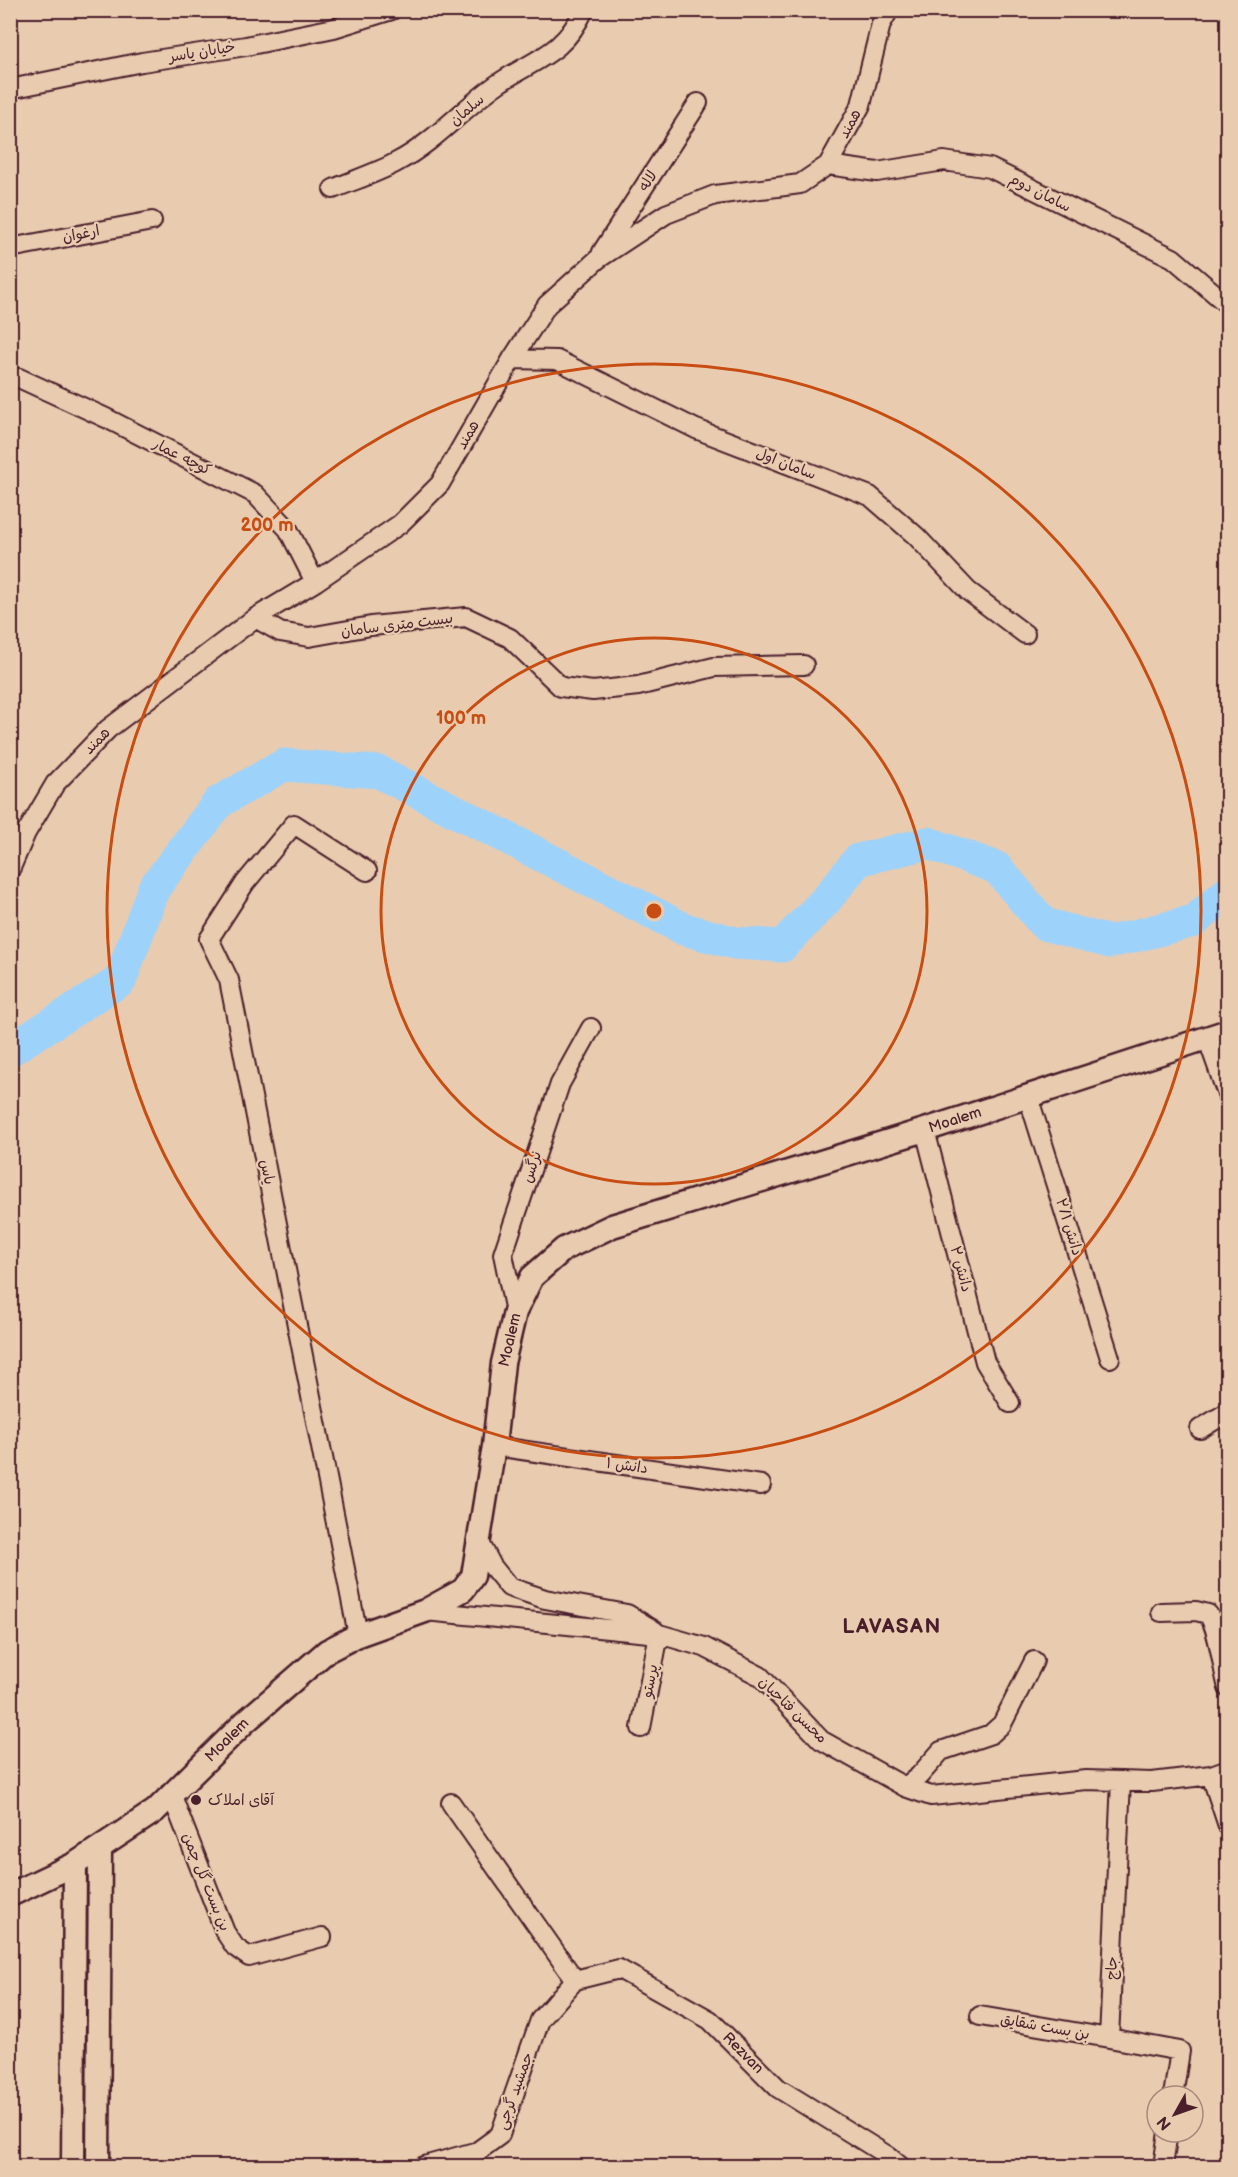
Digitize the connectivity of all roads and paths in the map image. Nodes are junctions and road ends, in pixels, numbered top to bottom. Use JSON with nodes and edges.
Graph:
{"nodes":[{"id":1,"x":392,"y":10,"type":"edge"},
{"id":2,"x":585,"y":10,"type":"edge"},
{"id":3,"x":889,"y":10,"type":"edge"},
{"id":4,"x":10,"y":89,"type":"edge"},
{"id":5,"x":698,"y":103,"type":"dead end"},
{"id":6,"x":828,"y":165,"type":"junction"},
{"id":7,"x":333,"y":189,"type":"dead end"},
{"id":8,"x":152,"y":221,"type":"dead end"},
{"id":9,"x":10,"y":248,"type":"edge"},
{"id":10,"x":598,"y":259,"type":"junction"},
{"id":11,"x":1227,"y":305,"type":"edge"},
{"id":12,"x":512,"y":358,"type":"junction"},
{"id":13,"x":10,"y":377,"type":"edge"},
{"id":14,"x":315,"y":582,"type":"junction"},
{"id":15,"x":255,"y":618,"type":"junction"},
{"id":16,"x":1025,"y":634,"type":"dead end"},
{"id":17,"x":804,"y":666,"type":"dead end"},
{"id":18,"x":10,"y":870,"type":"edge"},
{"id":19,"x":367,"y":871,"type":"dead end"},
{"id":20,"x":591,"y":1028,"type":"dead end"},
{"id":21,"x":1217,"y":1034,"type":"edge"},
{"id":22,"x":1028,"y":1096,"type":"junction"},
{"id":23,"x":1227,"y":1098,"type":"edge"},
{"id":24,"x":925,"y":1130,"type":"junction"},
{"id":25,"x":515,"y":1312,"type":"junction"},
{"id":26,"x":1110,"y":1358,"type":"dead end"},
{"id":27,"x":1010,"y":1403,"type":"dead end"},
{"id":28,"x":1227,"y":1412,"type":"edge"},
{"id":29,"x":1200,"y":1429,"type":"dead end"},
{"id":30,"x":494,"y":1446,"type":"junction"},
{"id":31,"x":761,"y":1485,"type":"dead end"},
{"id":32,"x":478,"y":1539,"type":"junction"},
{"id":33,"x":425,"y":1611,"type":"junction"},
{"id":34,"x":1161,"y":1612,"type":"dead end"},
{"id":35,"x":659,"y":1634,"type":"junction"},
{"id":36,"x":358,"y":1635,"type":"junction"},
{"id":37,"x":1034,"y":1661,"type":"dead end"},
{"id":38,"x":1227,"y":1688,"type":"edge"},
{"id":39,"x":641,"y":1728,"type":"dead end"},
{"id":40,"x":1219,"y":1772,"type":"edge"},
{"id":41,"x":1120,"y":1781,"type":"junction"},
{"id":42,"x":905,"y":1787,"type":"junction"},
{"id":43,"x":172,"y":1796,"type":"junction"},
{"id":44,"x":451,"y":1803,"type":"dead end"},
{"id":45,"x":1227,"y":1826,"type":"edge"},
{"id":46,"x":100,"y":1849,"type":"junction"},
{"id":47,"x":75,"y":1864,"type":"junction"},
{"id":48,"x":10,"y":1895,"type":"edge"},
{"id":49,"x":322,"y":1937,"type":"dead end"},
{"id":50,"x":575,"y":1980,"type":"junction"},
{"id":51,"x":980,"y":2016,"type":"dead end"},
{"id":52,"x":1110,"y":2038,"type":"junction"},
{"id":53,"x":1175,"y":2084,"type":"edge"},
{"id":54,"x":1166,"y":2144,"type":"edge"},
{"id":55,"x":73,"y":2166,"type":"edge"},
{"id":56,"x":98,"y":2166,"type":"edge"},
{"id":57,"x":424,"y":2166,"type":"edge"},
{"id":58,"x":900,"y":2166,"type":"edge"},
{"id":59,"x":1163,"y":2166,"type":"edge"}],
"edges":[{"from":1,"to":4,"type":"street","name":"خیابان یاسر"},
{"from":2,"to":7,"type":"street","name":"سلمان"},
{"from":3,"to":6,"type":"street","name":"همند"},
{"from":5,"to":10,"type":"street","name":"لاله"},
{"from":6,"to":10,"type":"street","name":"همند"},
{"from":6,"to":11,"type":"street","name":"سامان دوم"},
{"from":8,"to":9,"type":"street","name":"ارغوان"},
{"from":10,"to":12,"type":"street","name":"همند"},
{"from":12,"to":14,"type":"street","name":"همند"},
{"from":12,"to":16,"type":"street","name":"سامان اول"},
{"from":13,"to":14,"type":"street","name":"کوچه عمار"},
{"from":14,"to":15,"type":"street","name":"همند"},
{"from":15,"to":17,"type":"street","name":"بیست متری سامان"},
{"from":15,"to":18,"type":"street","name":"همند"},
{"from":19,"to":36,"type":"street","name":"یاس"},
{"from":20,"to":25,"type":"street","name":"نرگس"},
{"from":21,"to":22,"type":"main road","name":"Moalem"},
{"from":21,"to":23,"type":"street"},
{"from":22,"to":24,"type":"main road","name":"Moalem"},
{"from":22,"to":26,"type":"street","name":"دانش ۲/۱"},
{"from":24,"to":25,"type":"main road","name":"Moalem"},
{"from":24,"to":27,"type":"street","name":"دانش ۲"},
{"from":25,"to":30,"type":"main road","name":"Moalem"},
{"from":28,"to":29,"type":"street"},
{"from":30,"to":31,"type":"street","name":"دانش ۱"},
{"from":30,"to":32,"type":"main road","name":"Moalem"},
{"from":32,"to":33,"type":"main road","name":"Moalem"},
{"from":32,"to":35,"type":"street"},
{"from":33,"to":35,"type":"street","name":"محسن فتاحیان"},
{"from":33,"to":36,"type":"main road","name":"Moalem"},
{"from":34,"to":38,"type":"street"},
{"from":35,"to":39,"type":"street","name":"پرستو"},
{"from":35,"to":42,"type":"street","name":"محسن فتاحیان"},
{"from":36,"to":43,"type":"main road","name":"Moalem"},
{"from":37,"to":42,"type":"street"},
{"from":40,"to":41,"type":"street","name":"محسن فتاحیان"},
{"from":40,"to":45,"type":"street"},
{"from":41,"to":42,"type":"street","name":"محسن فتاحیان"},
{"from":41,"to":52,"type":"street","name":"جاج"},
{"from":43,"to":46,"type":"main road","name":"Moalem"},
{"from":43,"to":49,"type":"street","name":"بن بست گل چمن"},
{"from":44,"to":50,"type":"street"},
{"from":46,"to":47,"type":"main road","name":"Moalem"},
{"from":46,"to":56,"type":"main road"},
{"from":47,"to":48,"type":"main road","name":"Moalem"},
{"from":47,"to":55,"type":"main road"},
{"from":50,"to":57,"type":"street","name":"جمشید گرجی"},
{"from":50,"to":58,"type":"street","name":"Rezvan"},
{"from":51,"to":52,"type":"street","name":"بن بست شقایق"},
{"from":52,"to":53,"type":"street"},
{"from":54,"to":59,"type":"street"}]}
